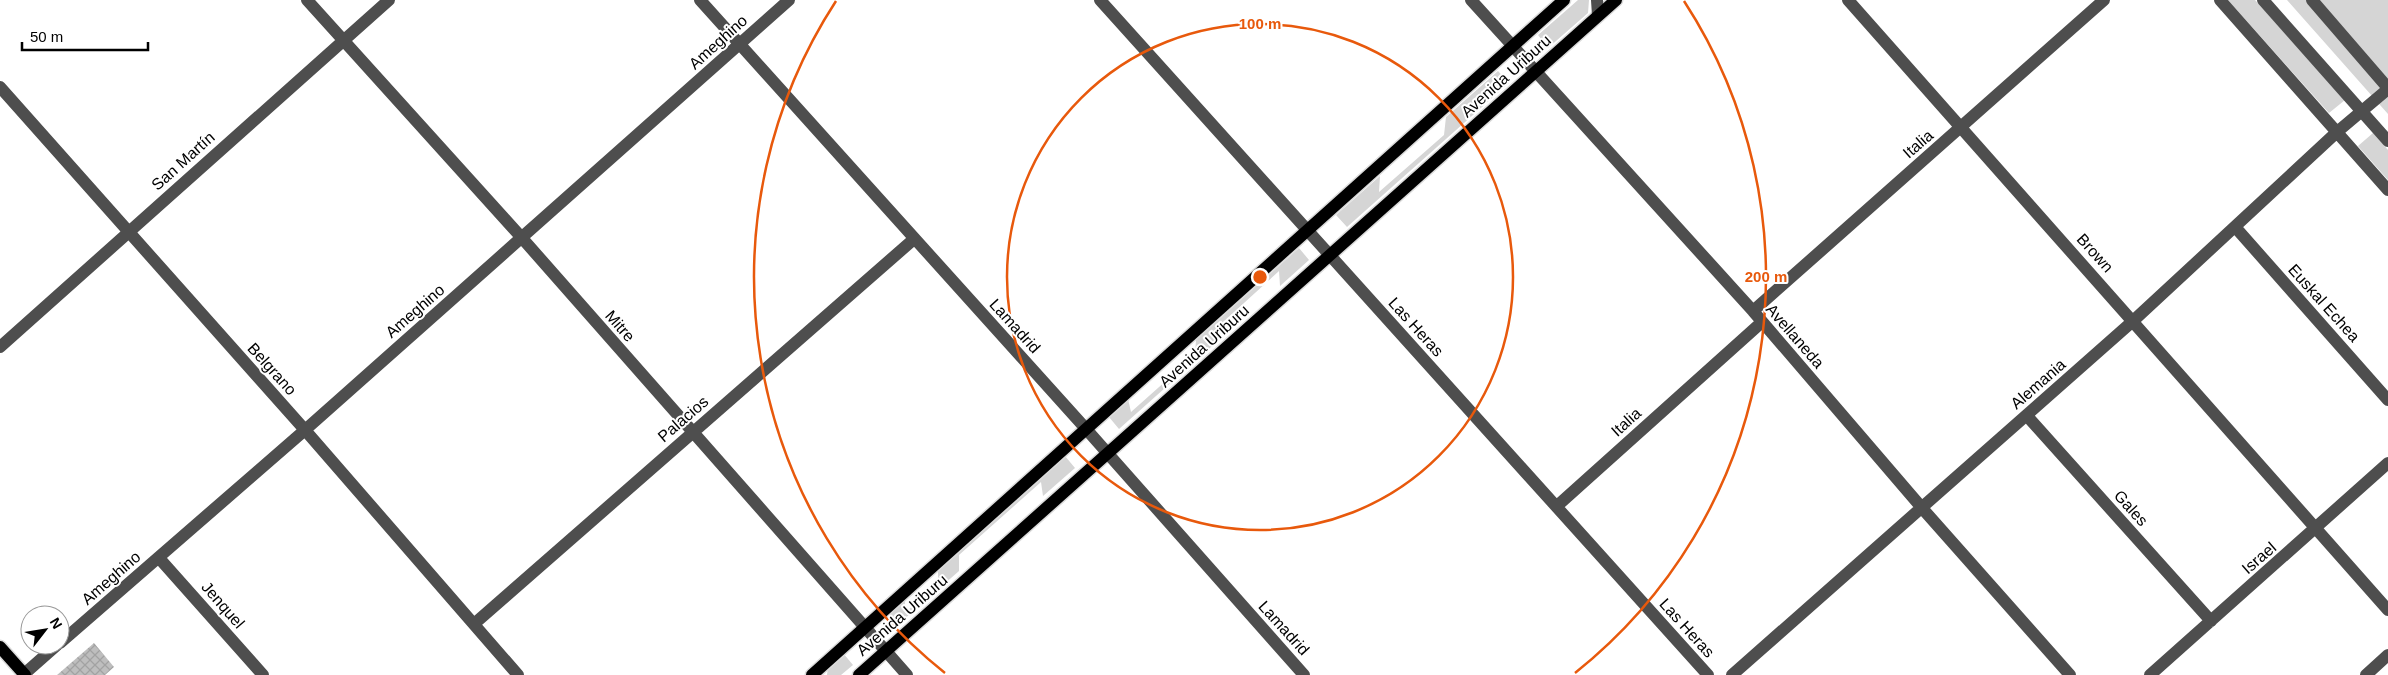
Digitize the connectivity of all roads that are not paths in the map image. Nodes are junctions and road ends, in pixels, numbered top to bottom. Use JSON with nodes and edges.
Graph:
{"nodes":[{"id":1,"x":307,"y":0,"type":"edge"},
{"id":2,"x":389,"y":0,"type":"edge"},
{"id":3,"x":700,"y":0,"type":"edge"},
{"id":4,"x":789,"y":0,"type":"edge"},
{"id":5,"x":1100,"y":0,"type":"edge"},
{"id":6,"x":1471,"y":0,"type":"edge"},
{"id":7,"x":1564,"y":0,"type":"edge"},
{"id":8,"x":1597,"y":0,"type":"edge"},
{"id":9,"x":1616,"y":0,"type":"edge"},
{"id":10,"x":1848,"y":0,"type":"edge"},
{"id":11,"x":2104,"y":0,"type":"edge"},
{"id":12,"x":2220,"y":0,"type":"edge"},
{"id":13,"x":2262,"y":0,"type":"edge"},
{"id":14,"x":2312,"y":0,"type":"edge"},
{"id":15,"x":1598,"y":15,"type":"junction"},
{"id":16,"x":342,"y":41,"type":"junction"},
{"id":17,"x":738,"y":45,"type":"junction"},
{"id":18,"x":1512,"y":46,"type":"junction"},
{"id":19,"x":1535,"y":72,"type":"junction"},
{"id":20,"x":0,"y":87,"type":"edge"},
{"id":21,"x":2388,"y":89,"type":"edge"},
{"id":22,"x":2361,"y":110,"type":"junction"},
{"id":23,"x":1961,"y":128,"type":"junction"},
{"id":24,"x":2337,"y":132,"type":"junction"},
{"id":25,"x":2388,"y":141,"type":"edge"},
{"id":26,"x":2388,"y":190,"type":"edge"},
{"id":27,"x":2236,"y":228,"type":"junction"},
{"id":28,"x":1307,"y":230,"type":"junction"},
{"id":29,"x":128,"y":232,"type":"junction"},
{"id":30,"x":522,"y":238,"type":"junction"},
{"id":31,"x":914,"y":239,"type":"junction"},
{"id":32,"x":1329,"y":255,"type":"junction"},
{"id":33,"x":1753,"y":311,"type":"junction"},
{"id":34,"x":1762,"y":322,"type":"junction"},
{"id":35,"x":2133,"y":322,"type":"junction"},
{"id":36,"x":0,"y":347,"type":"edge"},
{"id":37,"x":2388,"y":400,"type":"edge"},
{"id":38,"x":2026,"y":416,"type":"junction"},
{"id":39,"x":305,"y":430,"type":"junction"},
{"id":40,"x":1087,"y":430,"type":"junction"},
{"id":41,"x":692,"y":433,"type":"junction"},
{"id":42,"x":1108,"y":454,"type":"junction"},
{"id":43,"x":2388,"y":463,"type":"edge"},
{"id":44,"x":1557,"y":506,"type":"junction"},
{"id":45,"x":1922,"y":508,"type":"junction"},
{"id":46,"x":2316,"y":529,"type":"junction"},
{"id":47,"x":159,"y":558,"type":"junction"},
{"id":48,"x":2388,"y":610,"type":"edge"},
{"id":49,"x":2211,"y":621,"type":"junction"},
{"id":50,"x":474,"y":624,"type":"junction"},
{"id":51,"x":865,"y":628,"type":"junction"},
{"id":52,"x":70,"y":635,"type":"edge"},
{"id":53,"x":0,"y":647,"type":"edge"},
{"id":54,"x":886,"y":651,"type":"junction"},
{"id":55,"x":47,"y":655,"type":"edge"},
{"id":56,"x":2388,"y":655,"type":"edge"},
{"id":57,"x":24,"y":675,"type":"edge"},
{"id":58,"x":263,"y":675,"type":"edge"},
{"id":59,"x":518,"y":675,"type":"edge"},
{"id":60,"x":812,"y":675,"type":"edge"},
{"id":61,"x":859,"y":675,"type":"edge"},
{"id":62,"x":907,"y":675,"type":"edge"},
{"id":63,"x":1304,"y":675,"type":"edge"},
{"id":64,"x":1708,"y":675,"type":"edge"},
{"id":65,"x":1732,"y":675,"type":"edge"},
{"id":66,"x":2070,"y":675,"type":"edge"},
{"id":67,"x":2150,"y":675,"type":"edge"},
{"id":68,"x":2366,"y":675,"type":"edge"}],
"edges":[{"from":1,"to":16,"type":"street","name":"Mitre"},
{"from":2,"to":16,"type":"street","name":"San Martín"},
{"from":3,"to":17,"type":"street","name":"Lamadrid"},
{"from":4,"to":17,"type":"street","name":"Ameghino"},
{"from":5,"to":28,"type":"street","name":"Las Heras"},
{"from":6,"to":18,"type":"street","name":"Avellaneda"},
{"from":7,"to":18,"type":"main road","name":"Avenida Uriburu"},
{"from":8,"to":15,"type":"street"},
{"from":9,"to":15,"type":"main road","name":"Avenida Uriburu"},
{"from":10,"to":23,"type":"street","name":"Brown"},
{"from":11,"to":23,"type":"street","name":"Italia"},
{"from":12,"to":24,"type":"street"},
{"from":13,"to":22,"type":"street"},
{"from":14,"to":21,"type":"street"},
{"from":15,"to":19,"type":"main road","name":"Avenida Uriburu"},
{"from":16,"to":29,"type":"street","name":"San Martín"},
{"from":16,"to":30,"type":"street","name":"Mitre"},
{"from":17,"to":30,"type":"street","name":"Ameghino"},
{"from":17,"to":31,"type":"street","name":"Lamadrid"},
{"from":18,"to":19,"type":"street","name":"Avellaneda"},
{"from":18,"to":28,"type":"main road","name":"Avenida Uriburu"},
{"from":19,"to":32,"type":"main road","name":"Avenida Uriburu"},
{"from":19,"to":33,"type":"street","name":"Avellaneda"},
{"from":20,"to":29,"type":"street","name":"Belgrano"},
{"from":21,"to":22,"type":"street","name":"Alemania"},
{"from":22,"to":24,"type":"street","name":"Alemania"},
{"from":22,"to":25,"type":"street"},
{"from":23,"to":33,"type":"street","name":"Italia"},
{"from":23,"to":35,"type":"street","name":"Brown"},
{"from":24,"to":26,"type":"street"},
{"from":24,"to":27,"type":"street","name":"Alemania"},
{"from":27,"to":35,"type":"street","name":"Alemania"},
{"from":27,"to":37,"type":"street","name":"Euskal Echea"},
{"from":28,"to":32,"type":"street","name":"Las Heras"},
{"from":28,"to":40,"type":"main road","name":"Avenida Uriburu"},
{"from":29,"to":36,"type":"street","name":"San Martín"},
{"from":29,"to":39,"type":"street","name":"Belgrano"},
{"from":30,"to":39,"type":"street","name":"Ameghino"},
{"from":30,"to":41,"type":"street","name":"Mitre"},
{"from":31,"to":40,"type":"street","name":"Lamadrid"},
{"from":31,"to":41,"type":"street","name":"Palacios"},
{"from":32,"to":42,"type":"main road","name":"Avenida Uriburu"},
{"from":32,"to":44,"type":"street","name":"Las Heras"},
{"from":33,"to":34,"type":"street","name":"Avellaneda"},
{"from":34,"to":44,"type":"street","name":"Italia"},
{"from":34,"to":45,"type":"street","name":"Avellaneda"},
{"from":35,"to":38,"type":"street","name":"Alemania"},
{"from":35,"to":46,"type":"street","name":"Brown"},
{"from":38,"to":45,"type":"street","name":"Alemania"},
{"from":38,"to":49,"type":"street","name":"Gales"},
{"from":39,"to":47,"type":"street","name":"Ameghino"},
{"from":39,"to":50,"type":"street","name":"Belgrano"},
{"from":40,"to":42,"type":"street","name":"Lamadrid"},
{"from":40,"to":51,"type":"main road","name":"Avenida Uriburu"},
{"from":41,"to":50,"type":"street","name":"Palacios"},
{"from":41,"to":51,"type":"street","name":"Mitre"},
{"from":42,"to":54,"type":"main road","name":"Avenida Uriburu"},
{"from":42,"to":63,"type":"street","name":"Lamadrid"},
{"from":43,"to":46,"type":"street","name":"Israel"},
{"from":44,"to":64,"type":"street","name":"Las Heras"},
{"from":45,"to":65,"type":"street","name":"Alemania"},
{"from":45,"to":66,"type":"street","name":"Avellaneda"},
{"from":46,"to":48,"type":"street","name":"Brown"},
{"from":46,"to":49,"type":"street","name":"Israel"},
{"from":47,"to":52,"type":"street","name":"Ameghino"},
{"from":47,"to":58,"type":"street","name":"Jenquel"},
{"from":49,"to":67,"type":"street","name":"Israel"},
{"from":50,"to":59,"type":"street","name":"Belgrano"},
{"from":51,"to":54,"type":"street","name":"Mitre"},
{"from":51,"to":60,"type":"main road","name":"Avenida Uriburu"},
{"from":53,"to":57,"type":"main road"},
{"from":54,"to":61,"type":"main road","name":"Avenida Uriburu"},
{"from":54,"to":62,"type":"street","name":"Mitre"},
{"from":55,"to":57,"type":"street","name":"Ameghino"},
{"from":56,"to":68,"type":"street"}]}
